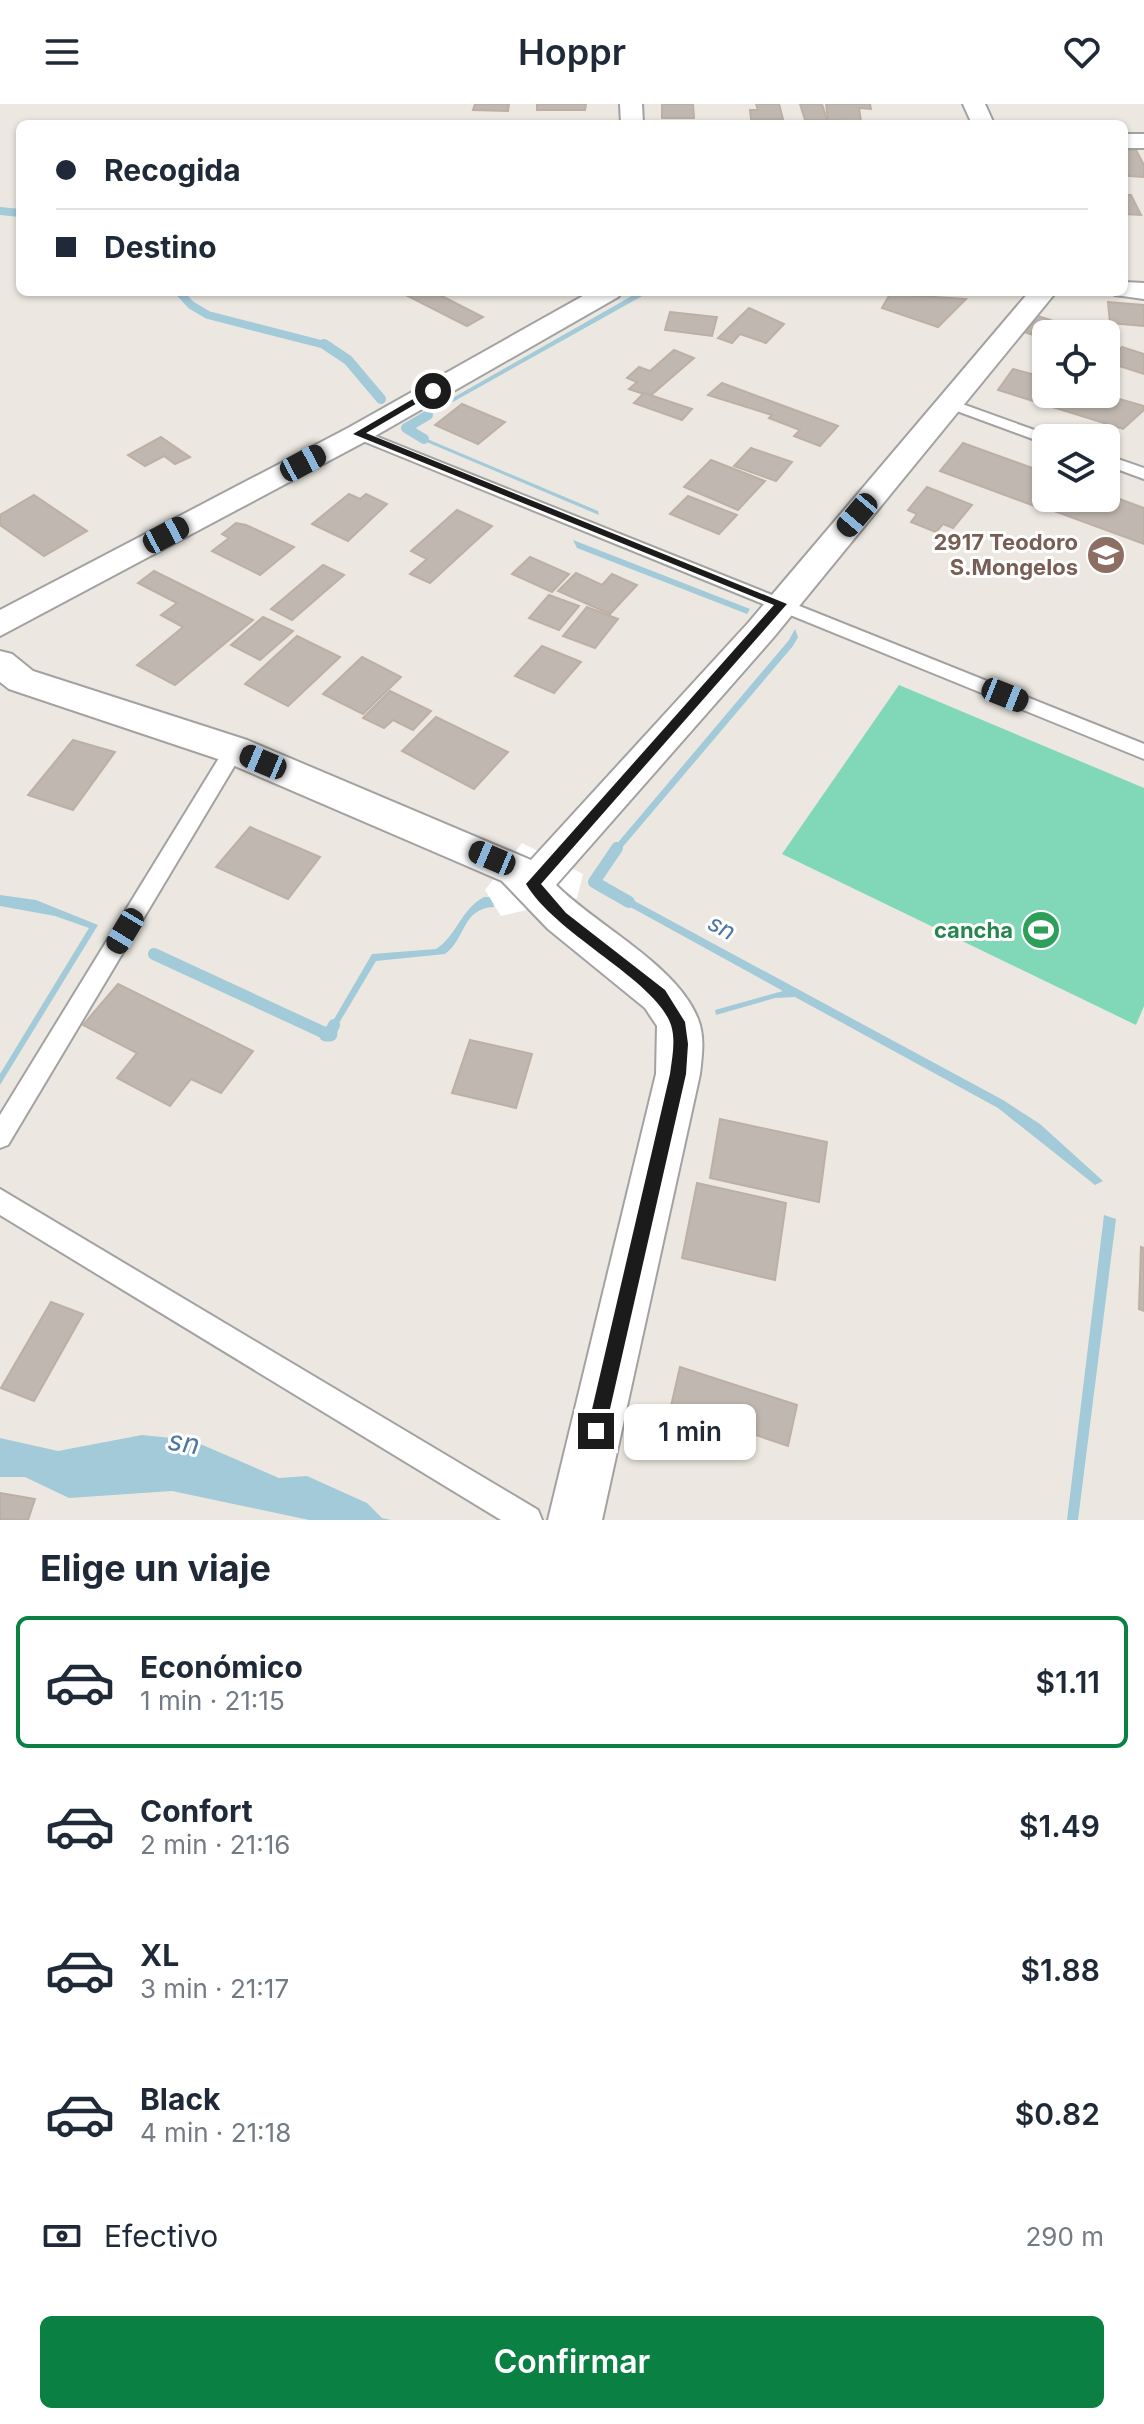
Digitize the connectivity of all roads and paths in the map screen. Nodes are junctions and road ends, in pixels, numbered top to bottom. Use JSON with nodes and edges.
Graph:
{"nodes":[{"id":1,"x":602,"y":296,"type":"edge"},
{"id":2,"x":1040,"y":296,"type":"edge"},
{"id":3,"x":951,"y":404,"type":"junction"},
{"id":4,"x":383,"y":420,"type":"junction"},
{"id":5,"x":1032,"y":434,"type":"edge"},
{"id":6,"x":1120,"y":465,"type":"edge"},
{"id":7,"x":1144,"y":474,"type":"edge"},
{"id":8,"x":773,"y":614,"type":"junction"},
{"id":9,"x":0,"y":624,"type":"edge"},
{"id":10,"x":0,"y":663,"type":"edge"},
{"id":11,"x":234,"y":750,"type":"junction"},
{"id":12,"x":1144,"y":752,"type":"edge"},
{"id":13,"x":533,"y":884,"type":"junction"},
{"id":14,"x":0,"y":1137,"type":"edge"},
{"id":15,"x":0,"y":1201,"type":"edge"},
{"id":16,"x":528,"y":1520,"type":"edge"},
{"id":17,"x":575,"y":1520,"type":"edge"}],
"edges":[{"from":1,"to":4,"type":"street"},
{"from":2,"to":3,"type":"street"},
{"from":3,"to":5,"type":"lane"},
{"from":3,"to":8,"type":"street"},
{"from":4,"to":8,"type":"lane"},
{"from":4,"to":9,"type":"street"},
{"from":6,"to":7,"type":"lane"},
{"from":8,"to":12,"type":"lane"},
{"from":8,"to":13,"type":"street"},
{"from":10,"to":11,"type":"street"},
{"from":11,"to":13,"type":"street"},
{"from":11,"to":14,"type":"lane"},
{"from":13,"to":17,"type":"street"},
{"from":15,"to":16,"type":"lane"}]}
